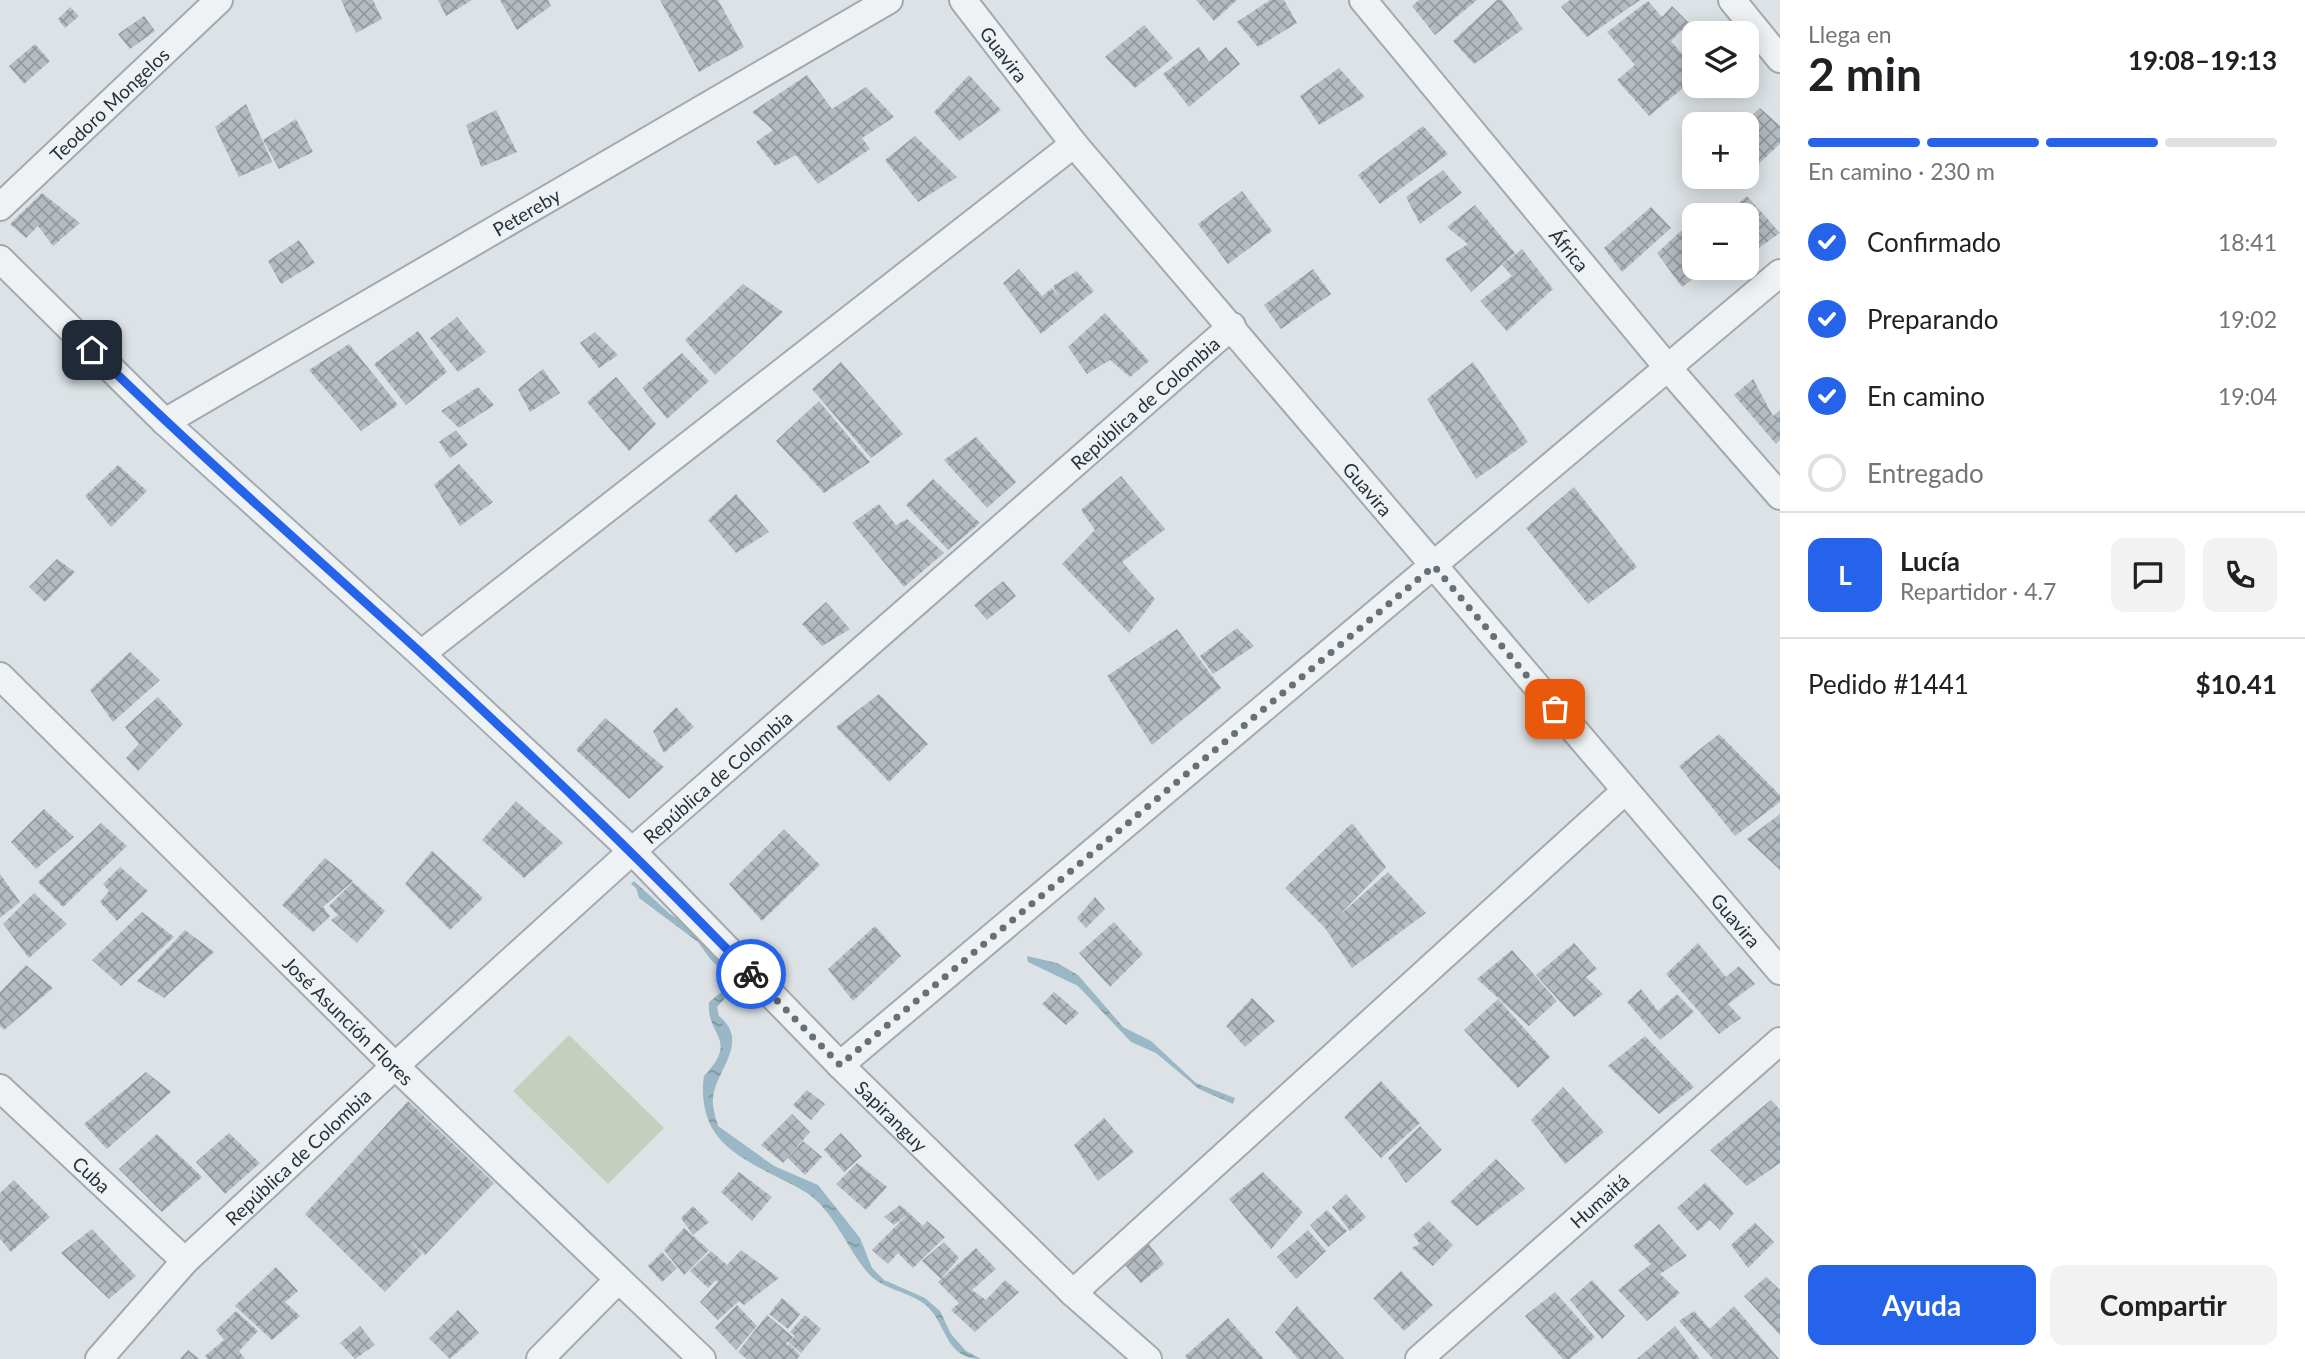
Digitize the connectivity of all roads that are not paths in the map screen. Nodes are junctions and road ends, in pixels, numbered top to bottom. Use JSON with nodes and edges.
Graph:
{"nodes":[{"id":1,"x":889,"y":0,"type":"edge"},
{"id":2,"x":963,"y":0,"type":"edge"},
{"id":3,"x":1363,"y":0,"type":"edge"},
{"id":4,"x":1732,"y":0,"type":"edge"},
{"id":5,"x":204,"y":5,"type":"edge"},
{"id":6,"x":1780,"y":59,"type":"edge"},
{"id":7,"x":1074,"y":144,"type":"junction"},
{"id":8,"x":0,"y":207,"type":"edge"},
{"id":9,"x":0,"y":260,"type":"edge"},
{"id":10,"x":1780,"y":273,"type":"edge"},
{"id":11,"x":1232,"y":326,"type":"junction"},
{"id":12,"x":1668,"y":368,"type":"junction"},
{"id":13,"x":165,"y":422,"type":"junction"},
{"id":14,"x":1780,"y":496,"type":"edge"},
{"id":15,"x":1434,"y":566,"type":"junction"},
{"id":16,"x":421,"y":654,"type":"junction"},
{"id":17,"x":0,"y":676,"type":"edge"},
{"id":18,"x":1625,"y":791,"type":"junction"},
{"id":19,"x":632,"y":851,"type":"junction"},
{"id":20,"x":1780,"y":971,"type":"edge"},
{"id":21,"x":1780,"y":1041,"type":"edge"},
{"id":22,"x":840,"y":1065,"type":"junction"},
{"id":23,"x":395,"y":1066,"type":"junction"},
{"id":24,"x":0,"y":1088,"type":"edge"},
{"id":25,"x":185,"y":1261,"type":"junction"},
{"id":26,"x":618,"y":1280,"type":"junction"},
{"id":27,"x":1073,"y":1293,"type":"junction"},
{"id":28,"x":99,"y":1359,"type":"edge"},
{"id":29,"x":540,"y":1359,"type":"edge"},
{"id":30,"x":702,"y":1359,"type":"edge"},
{"id":31,"x":1148,"y":1359,"type":"edge"},
{"id":32,"x":1419,"y":1359,"type":"edge"}],
"edges":[{"from":1,"to":13,"type":"street","name":"Petereby"},
{"from":2,"to":7,"type":"street","name":"Guavira"},
{"from":3,"to":12,"type":"street","name":"África"},
{"from":4,"to":6,"type":"street"},
{"from":5,"to":8,"type":"street","name":"Teodoro Mongelos"},
{"from":7,"to":11,"type":"street","name":"Guavira"},
{"from":7,"to":16,"type":"street"},
{"from":9,"to":13,"type":"street","name":"Sapiranguy"},
{"from":10,"to":12,"type":"street"},
{"from":11,"to":15,"type":"street","name":"Guavira"},
{"from":11,"to":19,"type":"street","name":"República de Colombia"},
{"from":12,"to":14,"type":"street","name":"África"},
{"from":12,"to":15,"type":"street"},
{"from":13,"to":16,"type":"street","name":"Sapiranguy"},
{"from":15,"to":18,"type":"street","name":"Guavira"},
{"from":15,"to":22,"type":"street"},
{"from":16,"to":19,"type":"street","name":"Sapiranguy"},
{"from":17,"to":23,"type":"street","name":"José Asunción Flores"},
{"from":18,"to":20,"type":"street","name":"Guavira"},
{"from":18,"to":27,"type":"street"},
{"from":19,"to":22,"type":"street","name":"Sapiranguy"},
{"from":19,"to":23,"type":"street","name":"República de Colombia"},
{"from":21,"to":32,"type":"street","name":"Humaitá"},
{"from":22,"to":27,"type":"street","name":"Sapiranguy"},
{"from":23,"to":25,"type":"street","name":"República de Colombia"},
{"from":23,"to":26,"type":"street","name":"José Asunción Flores"},
{"from":24,"to":25,"type":"street","name":"Cuba"},
{"from":25,"to":28,"type":"street","name":"República de Colombia"},
{"from":26,"to":29,"type":"street"},
{"from":26,"to":30,"type":"street","name":"José Asunción Flores"},
{"from":27,"to":31,"type":"street","name":"Sapiranguy"}]}
